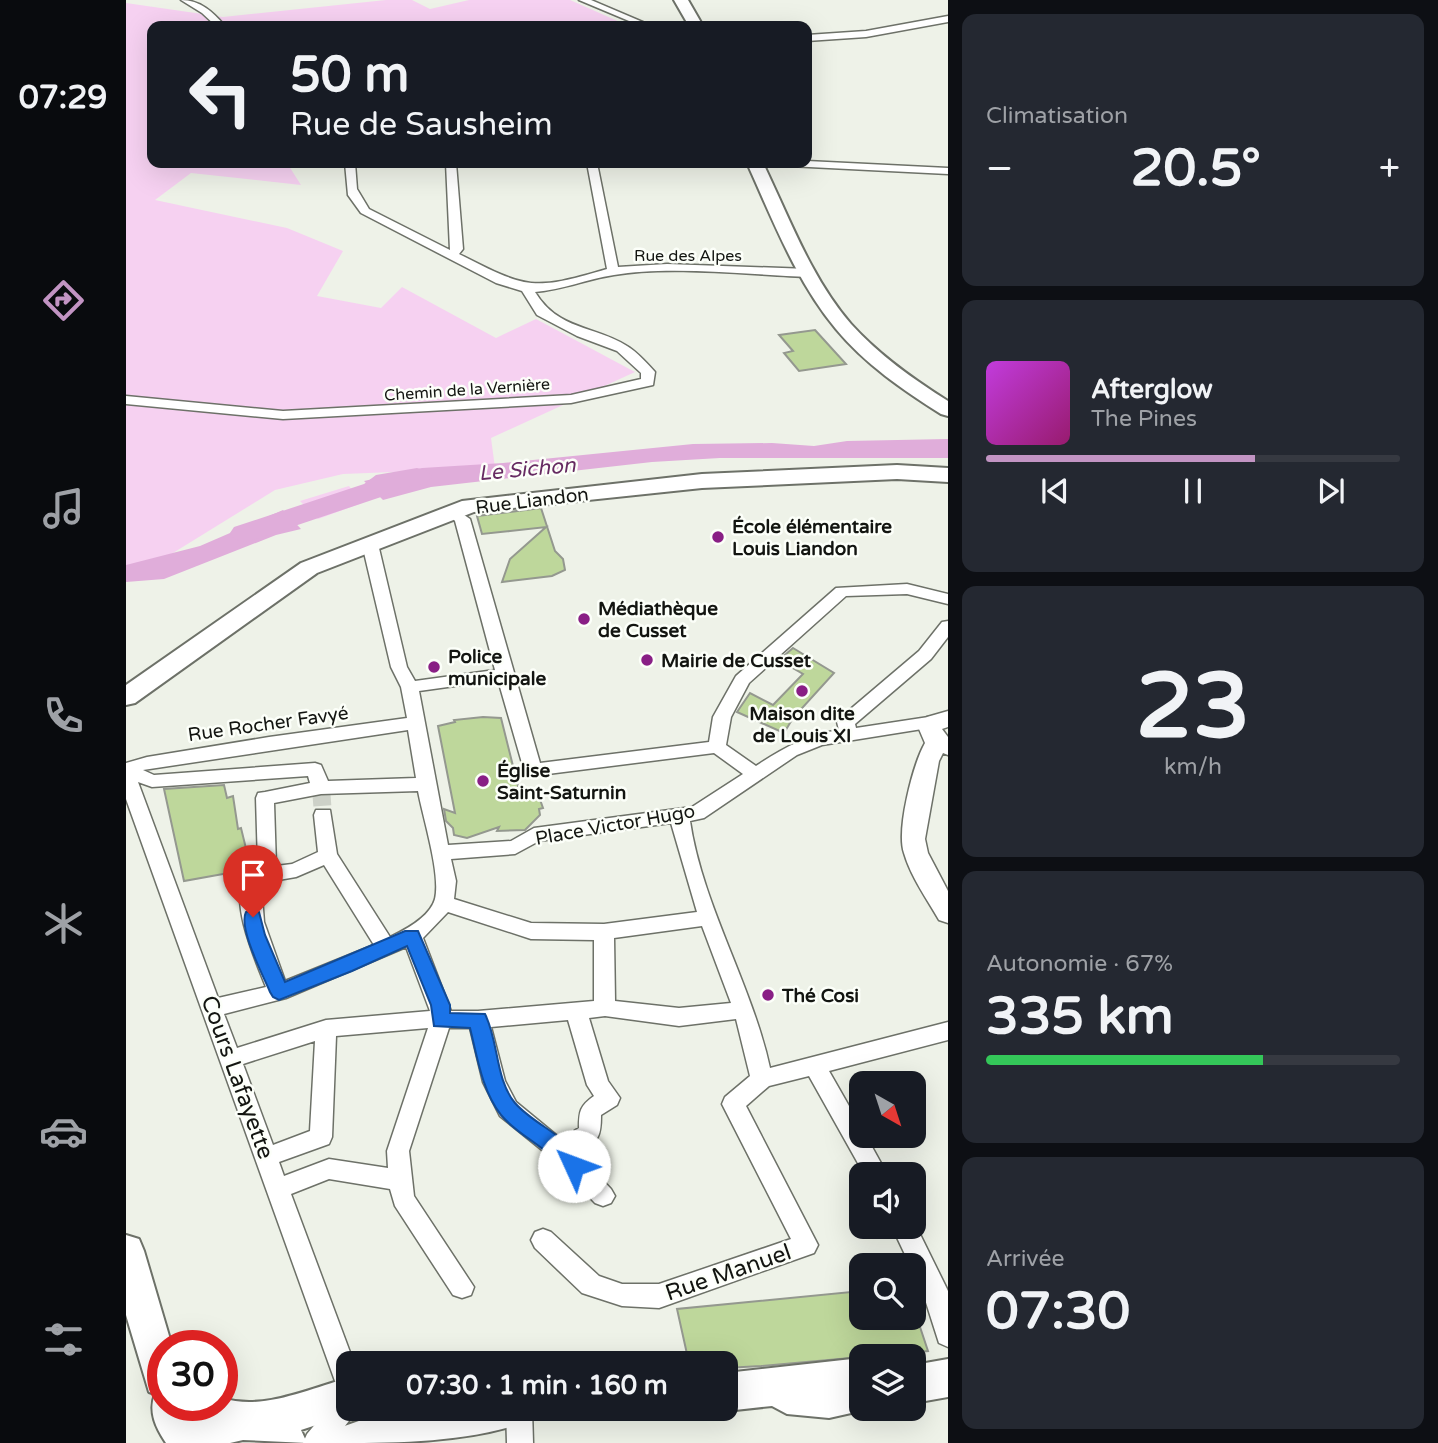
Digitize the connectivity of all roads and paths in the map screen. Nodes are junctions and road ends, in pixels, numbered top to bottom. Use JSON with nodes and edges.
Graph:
{"nodes":[{"id":1,"x":185,"y":0,"type":"edge"},
{"id":2,"x":583,"y":0,"type":"edge"},
{"id":3,"x":681,"y":0,"type":"edge"},
{"id":4,"x":948,"y":19,"type":"edge"},
{"id":5,"x":215,"y":21,"type":"edge"},
{"id":6,"x":636,"y":21,"type":"edge"},
{"id":7,"x":693,"y":21,"type":"edge"},
{"id":8,"x":812,"y":38,"type":"edge"},
{"id":9,"x":812,"y":164,"type":"edge"},
{"id":10,"x":350,"y":168,"type":"edge"},
{"id":11,"x":451,"y":168,"type":"edge"},
{"id":12,"x":593,"y":168,"type":"edge"},
{"id":13,"x":757,"y":168,"type":"edge"},
{"id":14,"x":948,"y":171,"type":"edge"},
{"id":15,"x":452,"y":256,"type":"junction"},
{"id":16,"x":613,"y":271,"type":"junction"},
{"id":17,"x":809,"y":273,"type":"junction"},
{"id":18,"x":527,"y":289,"type":"junction"},
{"id":19,"x":922,"y":394,"type":"junction"},
{"id":20,"x":948,"y":398,"type":"edge"},
{"id":21,"x":126,"y":400,"type":"edge"},
{"id":22,"x":948,"y":410,"type":"edge"},
{"id":23,"x":948,"y":475,"type":"edge"},
{"id":24,"x":454,"y":512,"type":"junction"},
{"id":25,"x":370,"y":544,"type":"junction"},
{"id":26,"x":948,"y":599,"type":"edge"},
{"id":27,"x":948,"y":626,"type":"edge"},
{"id":28,"x":504,"y":674,"type":"junction"},
{"id":29,"x":410,"y":687,"type":"junction"},
{"id":30,"x":126,"y":697,"type":"edge"},
{"id":31,"x":416,"y":723,"type":"junction"},
{"id":32,"x":848,"y":734,"type":"junction"},
{"id":33,"x":942,"y":738,"type":"edge"},
{"id":34,"x":717,"y":747,"type":"junction"},
{"id":35,"x":126,"y":771,"type":"edge"},
{"id":36,"x":755,"y":774,"type":"junction"},
{"id":37,"x":427,"y":784,"type":"junction"},
{"id":38,"x":321,"y":788,"type":"junction"},
{"id":39,"x":323,"y":815,"type":"tunnel mouth"},
{"id":40,"x":680,"y":816,"type":"junction"},
{"id":41,"x":441,"y":852,"type":"junction"},
{"id":42,"x":328,"y":855,"type":"junction"},
{"id":43,"x":268,"y":864,"type":"dead end"},
{"id":44,"x":444,"y":903,"type":"junction"},
{"id":45,"x":948,"y":913,"type":"edge"},
{"id":46,"x":708,"y":918,"type":"junction"},
{"id":47,"x":604,"y":932,"type":"junction"},
{"id":48,"x":412,"y":936,"type":"junction"},
{"id":49,"x":386,"y":946,"type":"junction"},
{"id":50,"x":279,"y":992,"type":"junction"},
{"id":51,"x":213,"y":1008,"type":"junction"},
{"id":52,"x":606,"y":1008,"type":"junction"},
{"id":53,"x":744,"y":1010,"type":"junction"},
{"id":54,"x":576,"y":1011,"type":"junction"},
{"id":55,"x":478,"y":1020,"type":"junction"},
{"id":56,"x":441,"y":1021,"type":"junction"},
{"id":57,"x":326,"y":1029,"type":"junction"},
{"id":58,"x":948,"y":1031,"type":"edge"},
{"id":59,"x":231,"y":1059,"type":"junction"},
{"id":60,"x":814,"y":1065,"type":"junction"},
{"id":61,"x":762,"y":1079,"type":"junction"},
{"id":62,"x":560,"y":1151,"type":"junction"},
{"id":63,"x":267,"y":1157,"type":"junction"},
{"id":64,"x":869,"y":1162,"type":"edge"},
{"id":65,"x":401,"y":1180,"type":"junction"},
{"id":66,"x":279,"y":1188,"type":"junction"},
{"id":67,"x":603,"y":1196,"type":"dead end"},
{"id":68,"x":910,"y":1239,"type":"edge"},
{"id":69,"x":543,"y":1240,"type":"dead end"},
{"id":70,"x":126,"y":1251,"type":"edge"},
{"id":71,"x":461,"y":1287,"type":"dead end"},
{"id":72,"x":149,"y":1330,"type":"edge"},
{"id":73,"x":948,"y":1335,"type":"edge"},
{"id":74,"x":337,"y":1351,"type":"edge"},
{"id":75,"x":926,"y":1376,"type":"edge"},
{"id":76,"x":849,"y":1377,"type":"edge"},
{"id":77,"x":948,"y":1377,"type":"edge"},
{"id":78,"x":926,"y":1382,"type":"edge"},
{"id":79,"x":738,"y":1391,"type":"edge"},
{"id":80,"x":738,"y":1391,"type":"edge"},
{"id":81,"x":849,"y":1395,"type":"edge"},
{"id":82,"x":336,"y":1401,"type":"edge"},
{"id":83,"x":336,"y":1417,"type":"edge"},
{"id":84,"x":174,"y":1421,"type":"edge"},
{"id":85,"x":234,"y":1421,"type":"edge"},
{"id":86,"x":438,"y":1421,"type":"edge"},
{"id":87,"x":519,"y":1421,"type":"edge"},
{"id":88,"x":261,"y":1429,"type":"edge"},
{"id":89,"x":188,"y":1443,"type":"edge"},
{"id":90,"x":198,"y":1443,"type":"edge"},
{"id":91,"x":316,"y":1443,"type":"edge"},
{"id":92,"x":350,"y":1443,"type":"edge"},
{"id":93,"x":520,"y":1443,"type":"edge"}],
"edges":[{"from":1,"to":5,"type":"street"},
{"from":2,"to":6,"type":"street"},
{"from":3,"to":7,"type":"main road"},
{"from":4,"to":8,"type":"street"},
{"from":9,"to":14,"type":"street"},
{"from":10,"to":15,"type":"street"},
{"from":11,"to":15,"type":"street"},
{"from":12,"to":16,"type":"street"},
{"from":13,"to":17,"type":"main road"},
{"from":15,"to":18,"type":"street"},
{"from":16,"to":17,"type":"street","name":"Rue des Alpes"},
{"from":16,"to":18,"type":"street","name":"Rue des Alpes"},
{"from":17,"to":19,"type":"main road"},
{"from":18,"to":21,"type":"street","name":"Chemin de la Vernière"},
{"from":19,"to":20,"type":"main road"},
{"from":19,"to":22,"type":"main road"},
{"from":23,"to":24,"type":"main road","name":"Rue Liandon"},
{"from":24,"to":25,"type":"main road","name":"Rue Liandon"},
{"from":24,"to":28,"type":"street"},
{"from":25,"to":29,"type":"street"},
{"from":25,"to":30,"type":"main road","name":"Rue Liandon"},
{"from":26,"to":34,"type":"street"},
{"from":27,"to":32,"type":"street"},
{"from":28,"to":29,"type":"street"},
{"from":28,"to":34,"type":"street"},
{"from":29,"to":31,"type":"street"},
{"from":31,"to":35,"type":"street","name":"Rue Rocher Favyé"},
{"from":31,"to":37,"type":"street"},
{"from":32,"to":33,"type":"street","name":"Place Victor Hugo"},
{"from":32,"to":36,"type":"street","name":"Place Victor Hugo"},
{"from":33,"to":45,"type":"street"},
{"from":34,"to":36,"type":"street"},
{"from":35,"to":38,"type":"street"},
{"from":35,"to":51,"type":"street","name":"Cours Lafayette"},
{"from":36,"to":40,"type":"street","name":"Place Victor Hugo"},
{"from":37,"to":38,"type":"street"},
{"from":37,"to":41,"type":"street"},
{"from":38,"to":43,"type":"street"},
{"from":39,"to":42,"type":"street"},
{"from":40,"to":41,"type":"street","name":"Place Victor Hugo"},
{"from":40,"to":46,"type":"street"},
{"from":41,"to":44,"type":"street"},
{"from":42,"to":49,"type":"street"},
{"from":42,"to":50,"type":"street"},
{"from":44,"to":47,"type":"street"},
{"from":44,"to":48,"type":"street"},
{"from":46,"to":47,"type":"street"},
{"from":46,"to":53,"type":"street"},
{"from":47,"to":52,"type":"street"},
{"from":48,"to":49,"type":"street"},
{"from":48,"to":56,"type":"street"},
{"from":49,"to":50,"type":"street"},
{"from":50,"to":51,"type":"street"},
{"from":51,"to":59,"type":"street","name":"Cours Lafayette"},
{"from":52,"to":53,"type":"street"},
{"from":52,"to":54,"type":"street"},
{"from":53,"to":61,"type":"street"},
{"from":54,"to":55,"type":"street"},
{"from":54,"to":62,"type":"street"},
{"from":55,"to":56,"type":"street"},
{"from":55,"to":62,"type":"street"},
{"from":56,"to":57,"type":"street"},
{"from":56,"to":65,"type":"street"},
{"from":57,"to":59,"type":"street"},
{"from":57,"to":63,"type":"street"},
{"from":58,"to":60,"type":"street"},
{"from":59,"to":63,"type":"street","name":"Cours Lafayette"},
{"from":60,"to":61,"type":"street"},
{"from":60,"to":64,"type":"street"},
{"from":61,"to":69,"type":"street","name":"Rue Manuel"},
{"from":62,"to":67,"type":"street"},
{"from":63,"to":66,"type":"street","name":"Cours Lafayette"},
{"from":65,"to":66,"type":"street"},
{"from":65,"to":71,"type":"street"},
{"from":66,"to":74,"type":"street","name":"Cours Lafayette"},
{"from":68,"to":73,"type":"street"},
{"from":70,"to":72,"type":"main road"},
{"from":75,"to":77,"type":"main road"},
{"from":76,"to":79,"type":"main road"},
{"from":77,"to":78,"type":"main road"},
{"from":80,"to":81,"type":"main road"},
{"from":82,"to":88,"type":"main road"},
{"from":83,"to":91,"type":"street"},
{"from":84,"to":89,"type":"main road"},
{"from":85,"to":88,"type":"main road"},
{"from":86,"to":92,"type":"main road"},
{"from":87,"to":93,"type":"street"},
{"from":88,"to":90,"type":"main road"}]}
